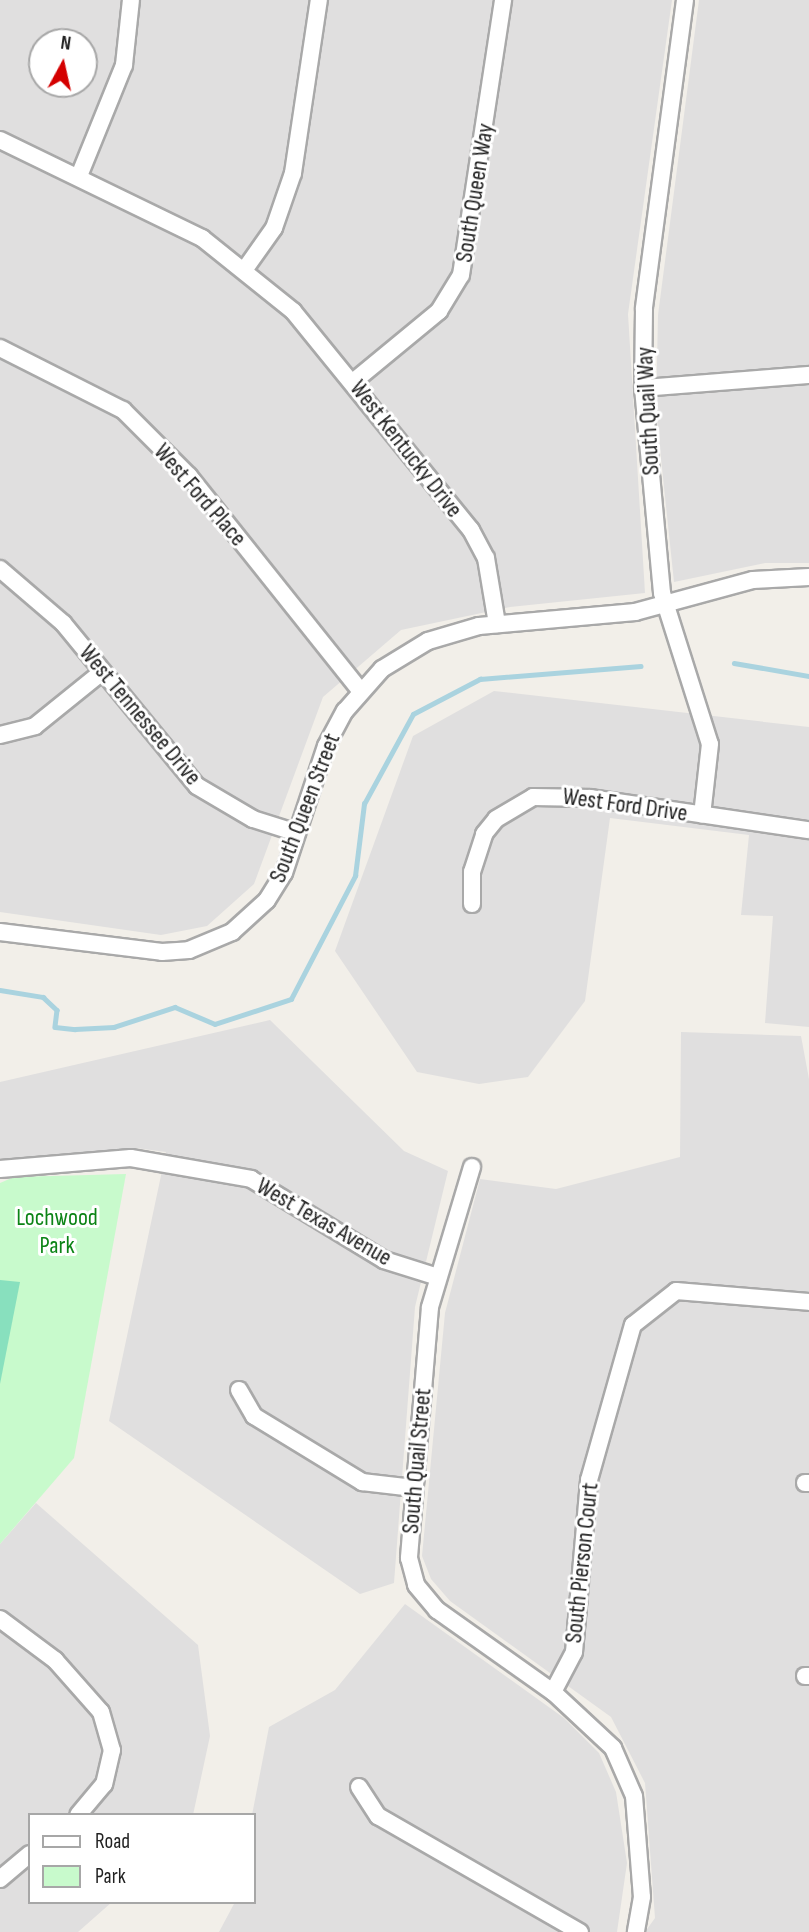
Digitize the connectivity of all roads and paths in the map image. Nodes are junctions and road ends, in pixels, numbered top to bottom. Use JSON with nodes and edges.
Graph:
{"nodes":[{"id":1,"x":131,"y":0,"type":"edge"},
{"id":2,"x":319,"y":0,"type":"edge"},
{"id":3,"x":503,"y":0,"type":"edge"},
{"id":4,"x":685,"y":0,"type":"edge"},
{"id":5,"x":0,"y":140,"type":"edge"},
{"id":6,"x":79,"y":176,"type":"junction"},
{"id":7,"x":245,"y":269,"type":"junction"},
{"id":8,"x":0,"y":348,"type":"edge"},
{"id":9,"x":809,"y":374,"type":"edge"},
{"id":10,"x":353,"y":382,"type":"junction"},
{"id":11,"x":643,"y":388,"type":"junction"},
{"id":12,"x":0,"y":569,"type":"edge"},
{"id":13,"x":809,"y":577,"type":"edge"},
{"id":14,"x":665,"y":603,"type":"junction"},
{"id":15,"x":497,"y":624,"type":"junction"},
{"id":16,"x":102,"y":672,"type":"junction"},
{"id":17,"x":360,"y":690,"type":"junction"},
{"id":18,"x":0,"y":735,"type":"edge"},
{"id":19,"x":702,"y":815,"type":"junction"},
{"id":20,"x":809,"y":830,"type":"edge"},
{"id":21,"x":297,"y":833,"type":"junction"},
{"id":22,"x":472,"y":904,"type":"dead end"},
{"id":23,"x":0,"y":932,"type":"edge"},
{"id":24,"x":472,"y":1167,"type":"dead end"},
{"id":25,"x":0,"y":1168,"type":"edge"},
{"id":26,"x":438,"y":1277,"type":"junction"},
{"id":27,"x":809,"y":1302,"type":"edge"},
{"id":28,"x":239,"y":1391,"type":"dead end"},
{"id":29,"x":414,"y":1488,"type":"junction"},
{"id":30,"x":0,"y":1619,"type":"edge"},
{"id":31,"x":554,"y":1692,"type":"junction"},
{"id":32,"x":359,"y":1787,"type":"dead end"},
{"id":33,"x":80,"y":1813,"type":"edge"},
{"id":34,"x":28,"y":1855,"type":"edge"},
{"id":35,"x":2,"y":1873,"type":"edge"},
{"id":36,"x":580,"y":1932,"type":"edge"},
{"id":37,"x":636,"y":1932,"type":"edge"}],
"edges":[{"from":1,"to":6,"type":"street"},
{"from":2,"to":7,"type":"street"},
{"from":3,"to":10,"type":"street","name":"South Queen Way"},
{"from":4,"to":11,"type":"street","name":"South Quail Way"},
{"from":5,"to":6,"type":"street","name":"West Kentucky Drive"},
{"from":6,"to":7,"type":"street","name":"West Kentucky Drive"},
{"from":7,"to":10,"type":"street","name":"West Kentucky Drive"},
{"from":8,"to":17,"type":"street","name":"West Ford Place"},
{"from":9,"to":11,"type":"street"},
{"from":10,"to":15,"type":"street","name":"West Kentucky Drive"},
{"from":11,"to":14,"type":"street","name":"South Quail Way"},
{"from":12,"to":16,"type":"street","name":"West Tennessee Drive"},
{"from":13,"to":14,"type":"street"},
{"from":14,"to":15,"type":"street"},
{"from":14,"to":19,"type":"street","name":"South Quail Way"},
{"from":15,"to":17,"type":"street","name":"South Queen Street"},
{"from":16,"to":18,"type":"street"},
{"from":16,"to":21,"type":"street","name":"West Tennessee Drive"},
{"from":17,"to":21,"type":"street","name":"South Queen Street"},
{"from":19,"to":20,"type":"street","name":"West Ford Drive"},
{"from":19,"to":22,"type":"street","name":"West Ford Drive"},
{"from":21,"to":23,"type":"street","name":"South Queen Street"},
{"from":24,"to":26,"type":"street","name":"South Quail Street"},
{"from":25,"to":26,"type":"street","name":"West Texas Avenue"},
{"from":26,"to":29,"type":"street","name":"South Quail Street"},
{"from":27,"to":31,"type":"street","name":"South Pierson Court"},
{"from":28,"to":29,"type":"street"},
{"from":29,"to":31,"type":"street","name":"South Quail Street"},
{"from":30,"to":33,"type":"street"},
{"from":31,"to":37,"type":"street"},
{"from":32,"to":36,"type":"street"},
{"from":34,"to":35,"type":"street"}]}
